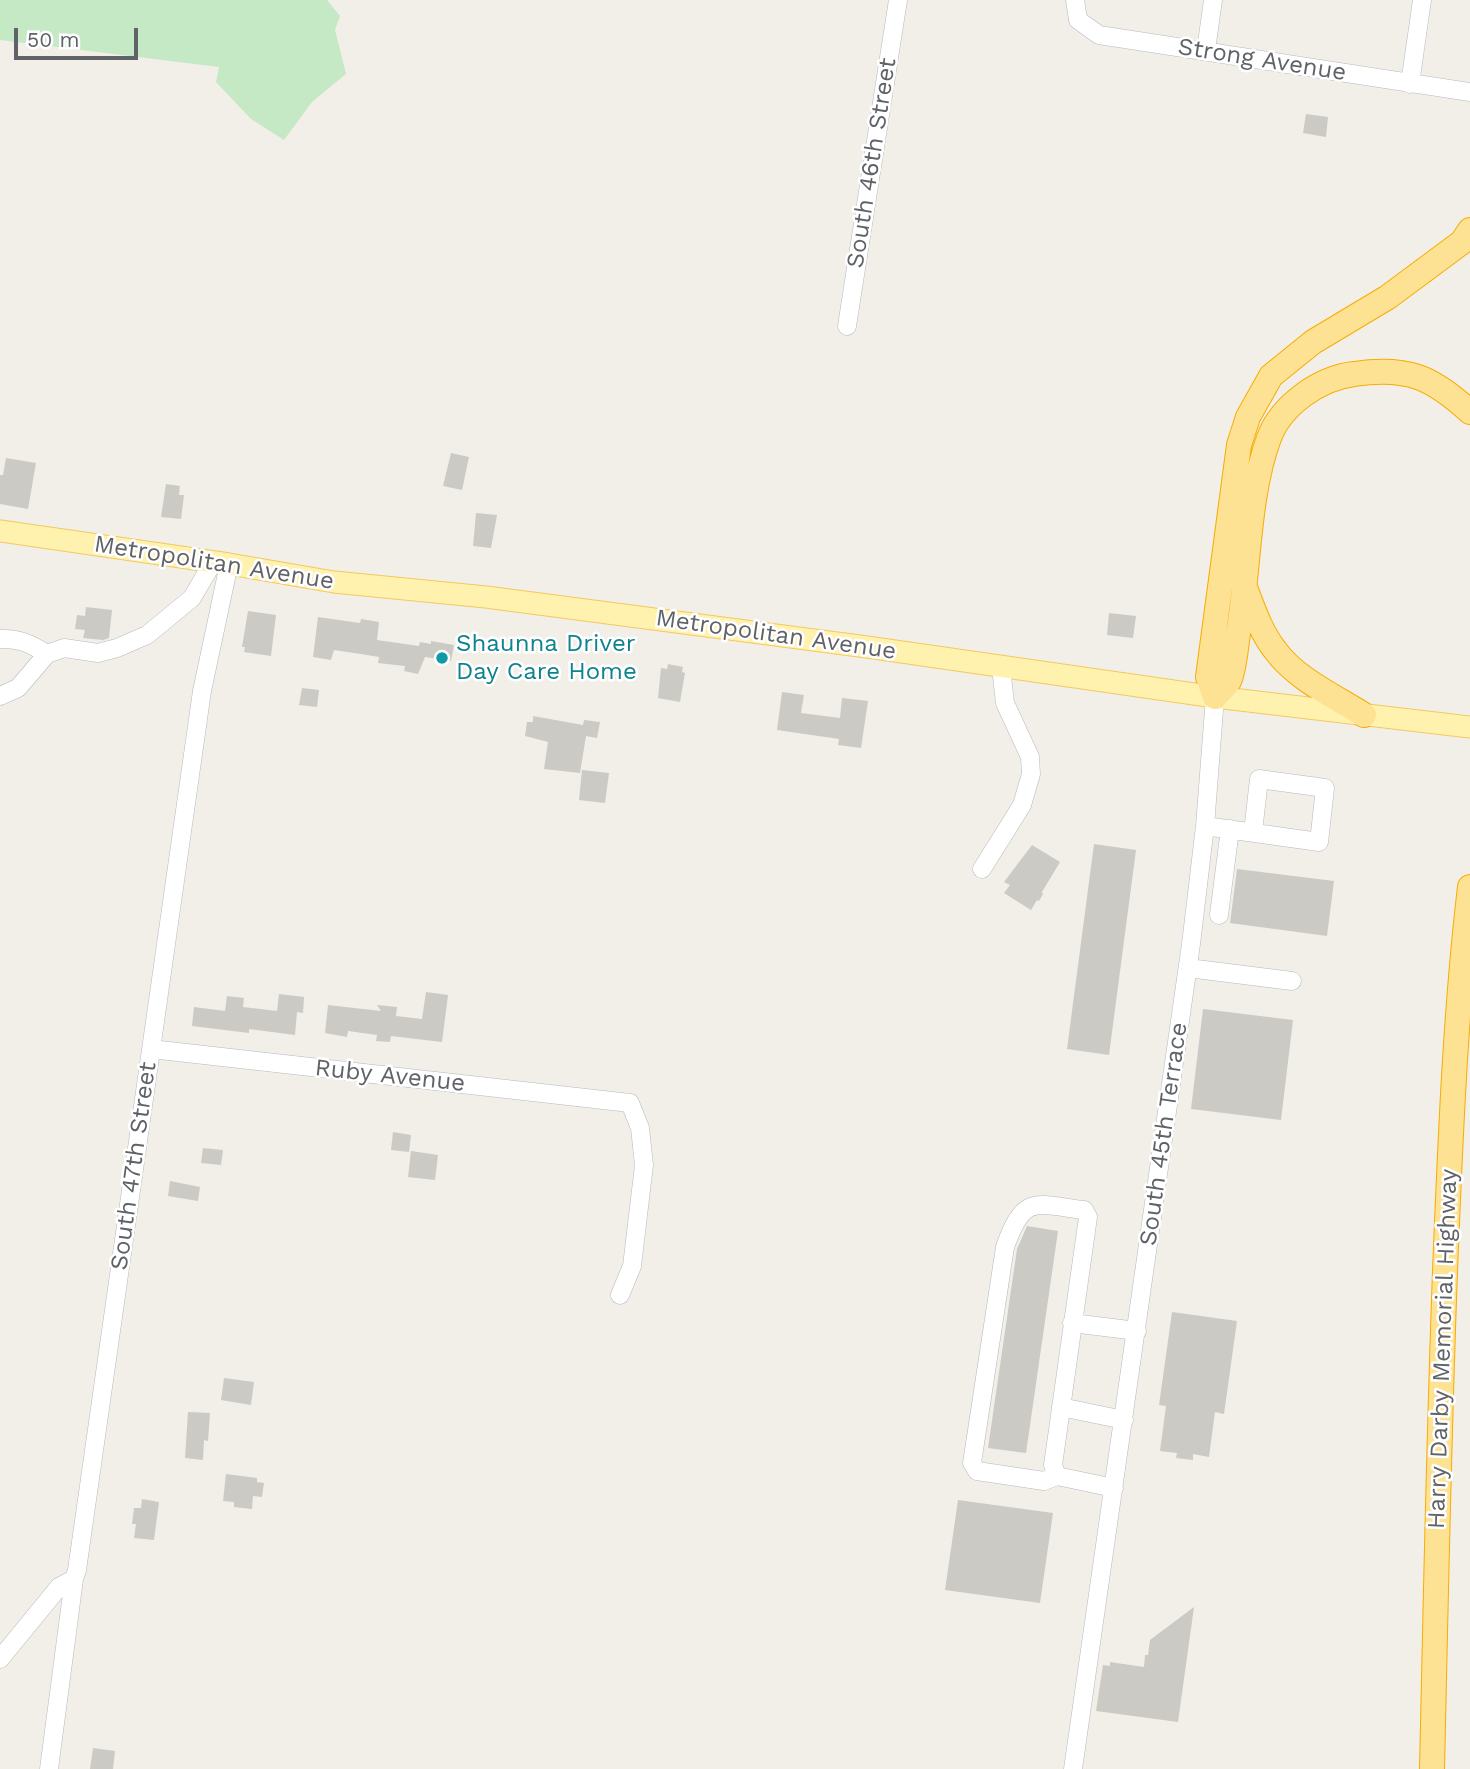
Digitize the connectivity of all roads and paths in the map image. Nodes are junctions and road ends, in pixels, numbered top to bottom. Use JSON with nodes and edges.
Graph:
{"nodes":[{"id":1,"x":898,"y":0,"type":"edge"},
{"id":2,"x":1075,"y":0,"type":"edge"},
{"id":3,"x":1213,"y":0,"type":"edge"},
{"id":4,"x":1422,"y":0,"type":"edge"},
{"id":5,"x":1206,"y":50,"type":"junction"},
{"id":6,"x":1410,"y":84,"type":"junction"},
{"id":7,"x":1470,"y":92,"type":"edge"},
{"id":8,"x":1470,"y":230,"type":"edge"},
{"id":9,"x":847,"y":326,"type":"dead end"},
{"id":10,"x":1470,"y":412,"type":"edge"},
{"id":11,"x":0,"y":531,"type":"edge"},
{"id":12,"x":221,"y":563,"type":"junction"},
{"id":13,"x":1245,"y":590,"type":"junction"},
{"id":14,"x":0,"y":639,"type":"edge"},
{"id":15,"x":47,"y":654,"type":"junction"},
{"id":16,"x":1001,"y":667,"type":"junction"},
{"id":17,"x":0,"y":696,"type":"edge"},
{"id":18,"x":1215,"y":697,"type":"junction"},
{"id":19,"x":1364,"y":715,"type":"junction"},
{"id":20,"x":1470,"y":727,"type":"edge"},
{"id":21,"x":1205,"y":826,"type":"junction"},
{"id":22,"x":1230,"y":829,"type":"junction"},
{"id":23,"x":1253,"y":832,"type":"junction"},
{"id":24,"x":982,"y":869,"type":"dead end"},
{"id":25,"x":1470,"y":887,"type":"edge"},
{"id":26,"x":1219,"y":915,"type":"dead end"},
{"id":27,"x":1188,"y":968,"type":"junction"},
{"id":28,"x":1292,"y":981,"type":"dead end"},
{"id":29,"x":151,"y":1049,"type":"junction"},
{"id":30,"x":620,"y":1296,"type":"dead end"},
{"id":31,"x":1072,"y":1323,"type":"junction"},
{"id":32,"x":1137,"y":1331,"type":"junction"},
{"id":33,"x":1061,"y":1407,"type":"junction"},
{"id":34,"x":1124,"y":1420,"type":"junction"},
{"id":35,"x":1057,"y":1476,"type":"junction"},
{"id":36,"x":1114,"y":1488,"type":"junction"},
{"id":37,"x":74,"y":1579,"type":"junction"},
{"id":38,"x":0,"y":1659,"type":"edge"},
{"id":39,"x":49,"y":1769,"type":"edge"},
{"id":40,"x":1073,"y":1769,"type":"edge"},
{"id":41,"x":1432,"y":1769,"type":"edge"}],
"edges":[{"from":1,"to":9,"type":"street","name":"South 46th Street"},
{"from":2,"to":5,"type":"street","name":"Strong Avenue"},
{"from":3,"to":5,"type":"street"},
{"from":4,"to":6,"type":"street"},
{"from":5,"to":6,"type":"street","name":"Strong Avenue"},
{"from":6,"to":7,"type":"street","name":"Strong Avenue"},
{"from":8,"to":18,"type":"highway"},
{"from":10,"to":13,"type":"highway"},
{"from":11,"to":12,"type":"main road","name":"Metropolitan Avenue"},
{"from":12,"to":15,"type":"street"},
{"from":12,"to":16,"type":"main road","name":"Metropolitan Avenue"},
{"from":12,"to":29,"type":"street","name":"South 47th Street"},
{"from":13,"to":18,"type":"highway"},
{"from":13,"to":19,"type":"highway"},
{"from":14,"to":15,"type":"street"},
{"from":15,"to":17,"type":"street"},
{"from":16,"to":18,"type":"main road","name":"Metropolitan Avenue"},
{"from":16,"to":24,"type":"street"},
{"from":18,"to":19,"type":"main road","name":"Metropolitan Avenue"},
{"from":18,"to":21,"type":"street","name":"South 45th Terrace"},
{"from":19,"to":20,"type":"main road","name":"Metropolitan Avenue"},
{"from":21,"to":22,"type":"street"},
{"from":21,"to":27,"type":"street","name":"South 45th Terrace"},
{"from":22,"to":23,"type":"street"},
{"from":22,"to":26,"type":"street"},
{"from":23,"to":23,"type":"street"},
{"from":25,"to":41,"type":"highway","name":"Harry Darby Memorial Highway"},
{"from":27,"to":28,"type":"street"},
{"from":27,"to":32,"type":"street","name":"South 45th Terrace"},
{"from":29,"to":30,"type":"street","name":"Ruby Avenue"},
{"from":29,"to":37,"type":"street","name":"South 47th Street"},
{"from":31,"to":32,"type":"street"},
{"from":31,"to":33,"type":"street"},
{"from":31,"to":35,"type":"street"},
{"from":32,"to":34,"type":"street","name":"South 45th Terrace"},
{"from":33,"to":34,"type":"street"},
{"from":33,"to":35,"type":"street"},
{"from":34,"to":36,"type":"street","name":"South 45th Terrace"},
{"from":35,"to":36,"type":"street"},
{"from":36,"to":40,"type":"street","name":"South 45th Terrace"},
{"from":37,"to":38,"type":"street"},
{"from":37,"to":39,"type":"street","name":"South 47th Street"}]}
